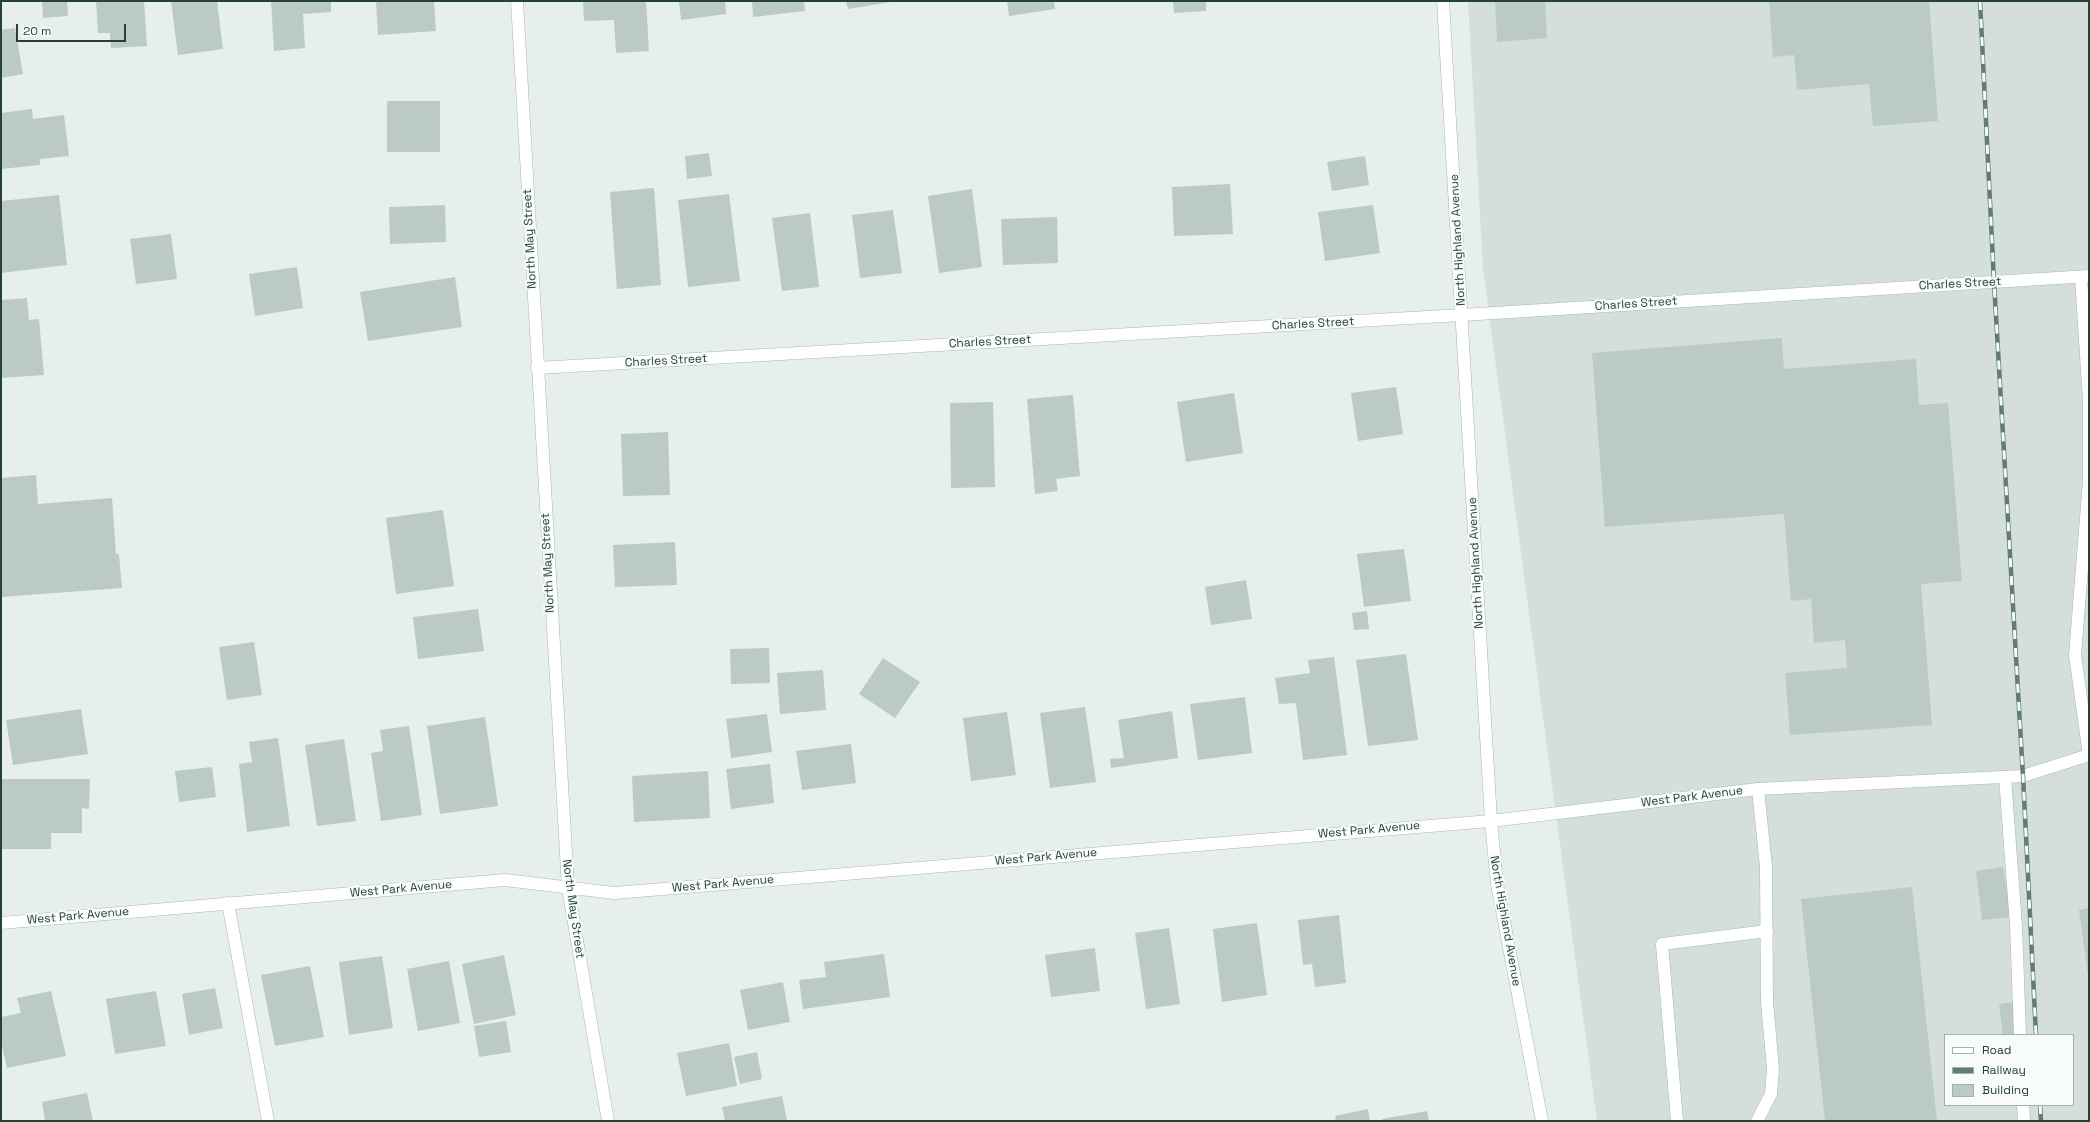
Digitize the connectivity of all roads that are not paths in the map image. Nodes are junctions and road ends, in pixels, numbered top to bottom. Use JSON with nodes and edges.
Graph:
{"nodes":[{"id":1,"x":517,"y":1,"type":"edge"},
{"id":2,"x":1443,"y":1,"type":"edge"},
{"id":3,"x":2085,"y":277,"type":"edge"},
{"id":4,"x":1462,"y":315,"type":"junction"},
{"id":5,"x":537,"y":368,"type":"junction"},
{"id":6,"x":2089,"y":445,"type":"edge"},
{"id":7,"x":2089,"y":755,"type":"edge"},
{"id":8,"x":2005,"y":777,"type":"junction"},
{"id":9,"x":1758,"y":789,"type":"junction"},
{"id":10,"x":1491,"y":821,"type":"junction"},
{"id":11,"x":568,"y":888,"type":"junction"},
{"id":12,"x":228,"y":903,"type":"junction"},
{"id":13,"x":1,"y":923,"type":"edge"},
{"id":14,"x":1767,"y":931,"type":"junction"},
{"id":15,"x":2020,"y":1034,"type":"edge"},
{"id":16,"x":2023,"y":1106,"type":"edge"},
{"id":17,"x":268,"y":1121,"type":"edge"},
{"id":18,"x":608,"y":1121,"type":"edge"},
{"id":19,"x":1542,"y":1121,"type":"edge"},
{"id":20,"x":1677,"y":1121,"type":"edge"},
{"id":21,"x":1757,"y":1121,"type":"edge"},
{"id":22,"x":2024,"y":1121,"type":"edge"}],
"edges":[{"from":1,"to":5,"type":"street","name":"North May Street"},
{"from":2,"to":4,"type":"street","name":"North Highland Avenue"},
{"from":3,"to":4,"type":"street","name":"Charles Street"},
{"from":3,"to":6,"type":"street"},
{"from":4,"to":5,"type":"street","name":"Charles Street"},
{"from":4,"to":10,"type":"street","name":"North Highland Avenue"},
{"from":5,"to":11,"type":"street","name":"North May Street"},
{"from":6,"to":7,"type":"street"},
{"from":7,"to":8,"type":"street","name":"West Park Avenue"},
{"from":8,"to":9,"type":"street","name":"West Park Avenue"},
{"from":8,"to":15,"type":"street"},
{"from":9,"to":10,"type":"street","name":"West Park Avenue"},
{"from":9,"to":14,"type":"street"},
{"from":10,"to":11,"type":"street","name":"West Park Avenue"},
{"from":10,"to":19,"type":"street","name":"North Highland Avenue"},
{"from":11,"to":12,"type":"street","name":"West Park Avenue"},
{"from":11,"to":18,"type":"street","name":"North May Street"},
{"from":12,"to":13,"type":"street","name":"West Park Avenue"},
{"from":12,"to":17,"type":"street"},
{"from":14,"to":20,"type":"street"},
{"from":14,"to":21,"type":"street"},
{"from":16,"to":22,"type":"street"}]}
